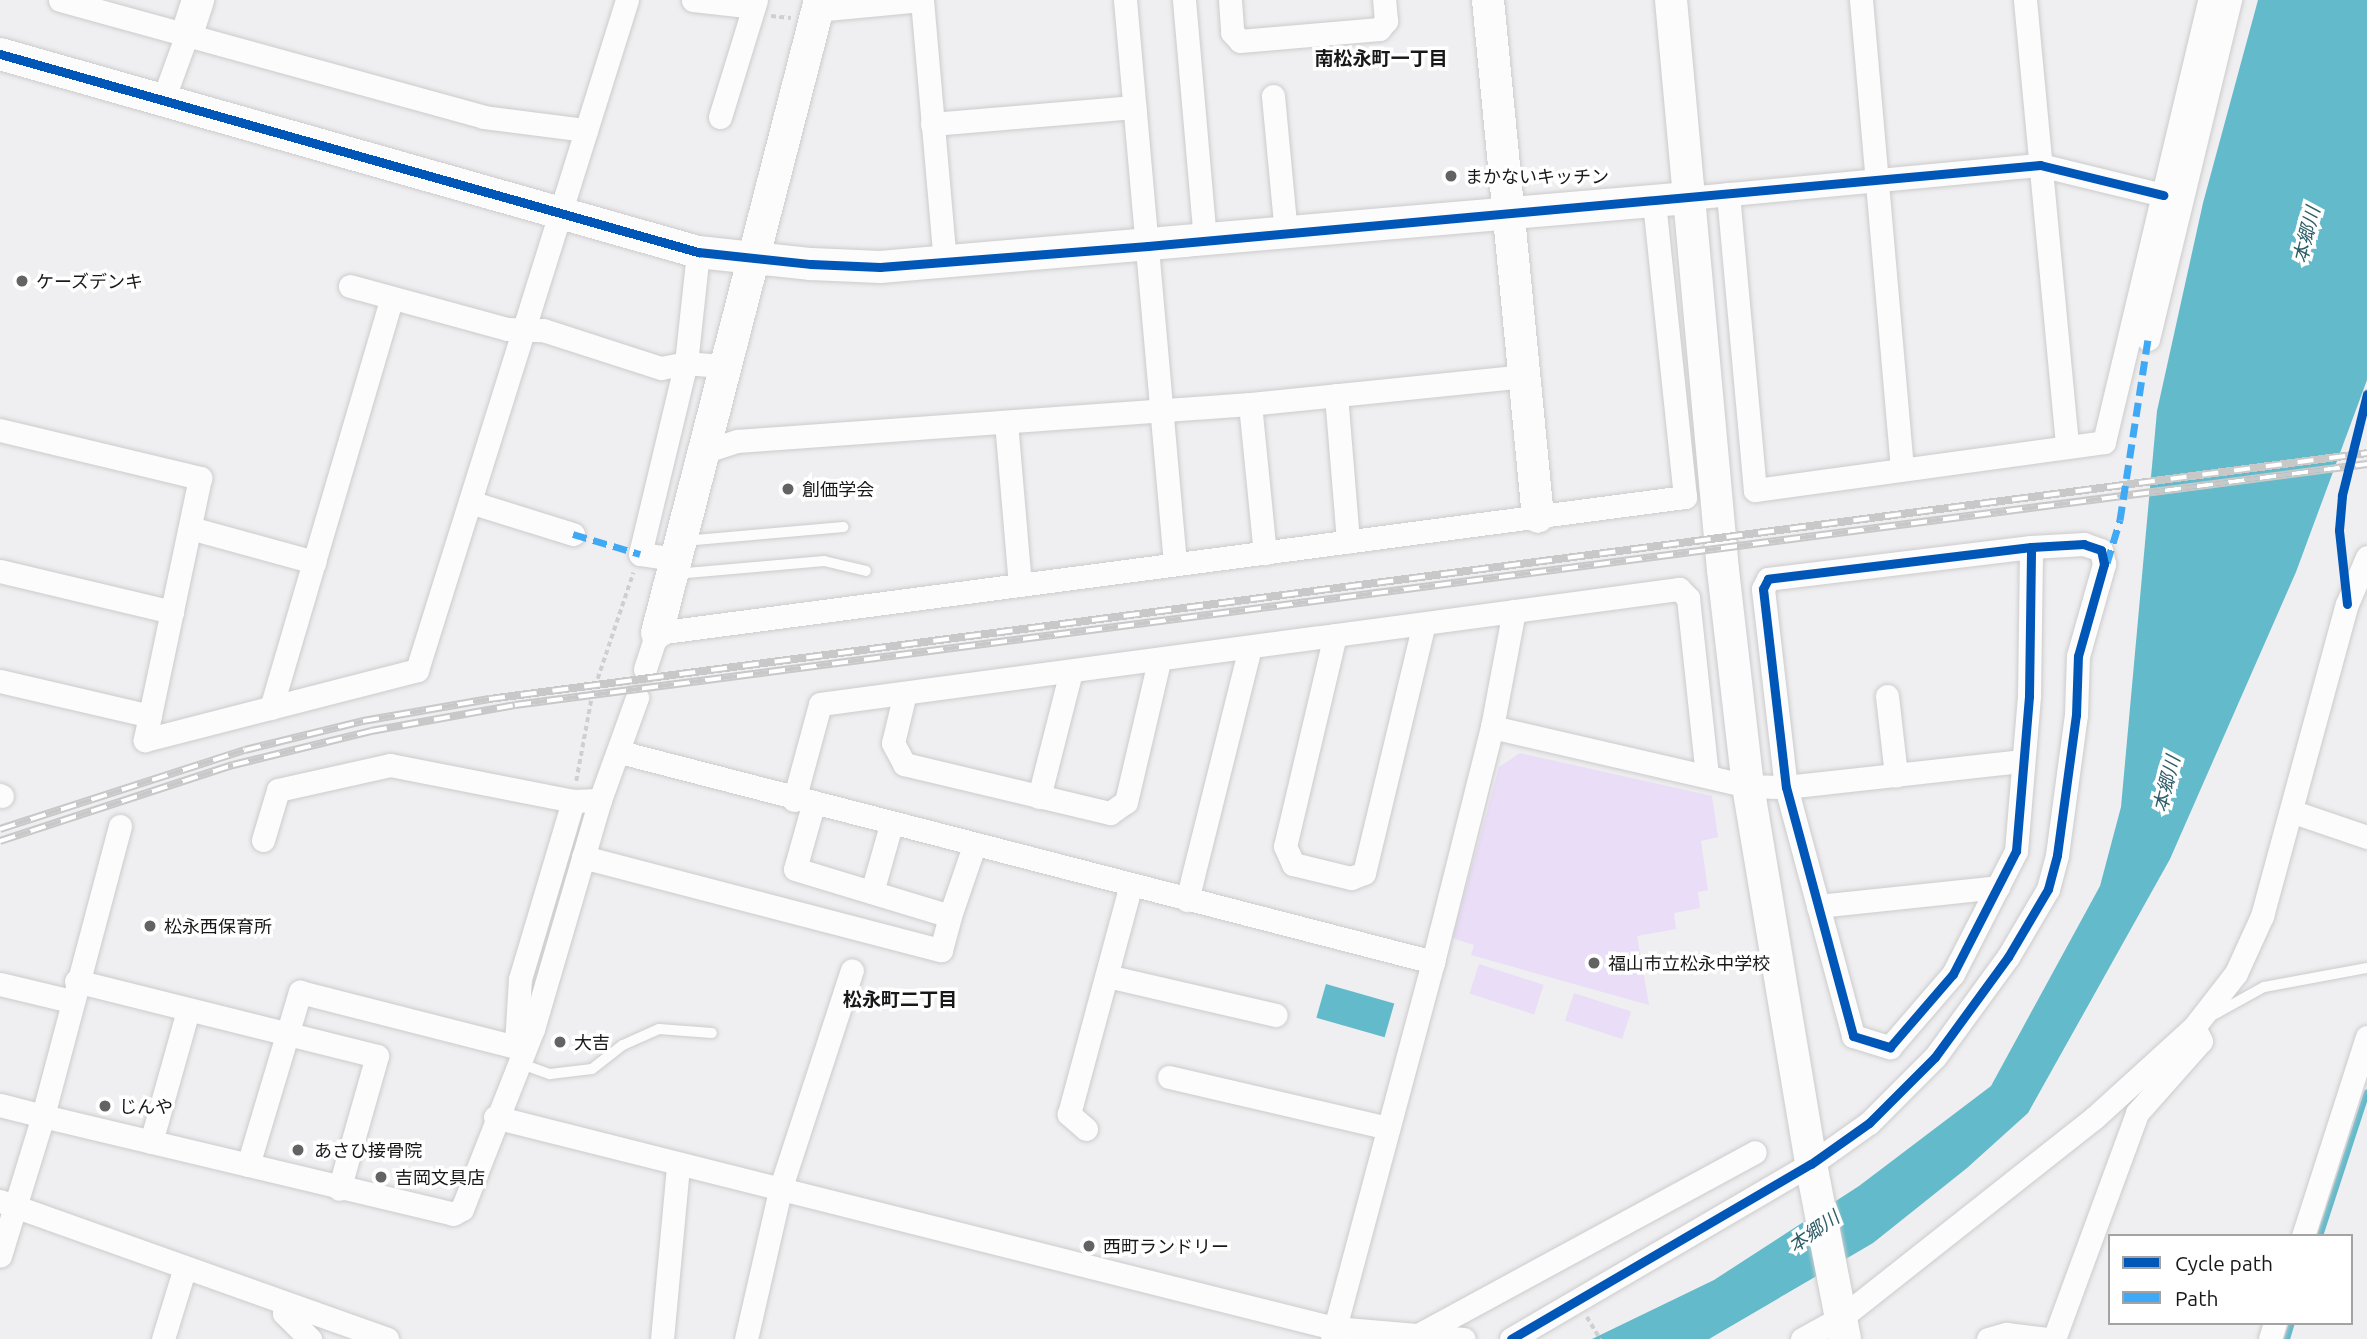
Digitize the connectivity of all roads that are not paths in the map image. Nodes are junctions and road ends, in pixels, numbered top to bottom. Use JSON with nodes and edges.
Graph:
{"nodes":[{"id":1,"x":60,"y":0,"type":"edge"},
{"id":2,"x":198,"y":0,"type":"edge"},
{"id":3,"x":627,"y":0,"type":"edge"},
{"id":4,"x":693,"y":0,"type":"edge"},
{"id":5,"x":921,"y":0,"type":"edge"},
{"id":6,"x":1125,"y":0,"type":"edge"},
{"id":7,"x":1184,"y":0,"type":"edge"},
{"id":8,"x":1230,"y":0,"type":"edge"},
{"id":9,"x":1384,"y":0,"type":"edge"},
{"id":10,"x":1488,"y":0,"type":"edge"},
{"id":11,"x":1671,"y":0,"type":"edge"},
{"id":12,"x":1861,"y":0,"type":"edge"},
{"id":13,"x":2025,"y":0,"type":"edge"},
{"id":14,"x":2209,"y":0,"type":"edge"},
{"id":15,"x":2230,"y":0,"type":"edge"},
{"id":16,"x":754,"y":7,"type":"edge"},
{"id":17,"x":817,"y":10,"type":"edge"},
{"id":18,"x":187,"y":34,"type":"junction"},
{"id":19,"x":0,"y":54,"type":"edge"},
{"id":20,"x":1273,"y":96,"type":"dead end"},
{"id":21,"x":163,"y":100,"type":"junction"},
{"id":22,"x":1134,"y":107,"type":"junction"},
{"id":23,"x":720,"y":117,"type":"dead end"},
{"id":24,"x":932,"y":124,"type":"junction"},
{"id":25,"x":586,"y":130,"type":"junction"},
{"id":26,"x":2040,"y":165,"type":"junction"},
{"id":27,"x":1878,"y":180,"type":"junction"},
{"id":28,"x":1728,"y":194,"type":"junction"},
{"id":29,"x":2163,"y":195,"type":"junction"},
{"id":30,"x":1688,"y":198,"type":"junction"},
{"id":31,"x":1654,"y":201,"type":"junction"},
{"id":32,"x":558,"y":213,"type":"junction"},
{"id":33,"x":1506,"y":214,"type":"junction"},
{"id":34,"x":1286,"y":234,"type":"junction"},
{"id":35,"x":1205,"y":241,"type":"junction"},
{"id":36,"x":1148,"y":246,"type":"junction"},
{"id":37,"x":698,"y":252,"type":"junction"},
{"id":38,"x":753,"y":257,"type":"junction"},
{"id":39,"x":945,"y":262,"type":"junction"},
{"id":40,"x":351,"y":286,"type":"dead end"},
{"id":41,"x":392,"y":298,"type":"junction"},
{"id":42,"x":524,"y":330,"type":"junction"},
{"id":43,"x":2148,"y":340,"type":"dead end"},
{"id":44,"x":686,"y":363,"type":"junction"},
{"id":45,"x":723,"y":366,"type":"junction"},
{"id":46,"x":1524,"y":376,"type":"junction"},
{"id":47,"x":1336,"y":395,"type":"junction"},
{"id":48,"x":1250,"y":404,"type":"junction"},
{"id":49,"x":1161,"y":410,"type":"junction"},
{"id":50,"x":1006,"y":422,"type":"junction"},
{"id":51,"x":0,"y":430,"type":"edge"},
{"id":52,"x":2067,"y":446,"type":"junction"},
{"id":53,"x":703,"y":452,"type":"junction"},
{"id":54,"x":1902,"y":467,"type":"junction"},
{"id":55,"x":470,"y":502,"type":"junction"},
{"id":56,"x":1538,"y":517,"type":"junction"},
{"id":57,"x":842,"y":527,"type":"dead end"},
{"id":58,"x":190,"y":528,"type":"junction"},
{"id":59,"x":573,"y":534,"type":"dead end"},
{"id":60,"x":1348,"y":542,"type":"junction"},
{"id":61,"x":2031,"y":547,"type":"junction"},
{"id":62,"x":1265,"y":553,"type":"junction"},
{"id":63,"x":2367,"y":557,"type":"edge"},
{"id":64,"x":676,"y":558,"type":"junction"},
{"id":65,"x":314,"y":562,"type":"junction"},
{"id":66,"x":1175,"y":564,"type":"junction"},
{"id":67,"x":0,"y":570,"type":"edge"},
{"id":68,"x":866,"y":571,"type":"dead end"},
{"id":69,"x":1020,"y":584,"type":"junction"},
{"id":70,"x":1514,"y":611,"type":"junction"},
{"id":71,"x":172,"y":612,"type":"junction"},
{"id":72,"x":1424,"y":624,"type":"junction"},
{"id":73,"x":657,"y":633,"type":"junction"},
{"id":74,"x":1335,"y":635,"type":"junction"},
{"id":75,"x":1250,"y":648,"type":"junction"},
{"id":76,"x":1159,"y":661,"type":"junction"},
{"id":77,"x":645,"y":669,"type":"dead end"},
{"id":78,"x":1071,"y":671,"type":"junction"},
{"id":79,"x":0,"y":681,"type":"edge"},
{"id":80,"x":905,"y":693,"type":"junction"},
{"id":81,"x":1887,"y":696,"type":"dead end"},
{"id":82,"x":637,"y":698,"type":"dead end"},
{"id":83,"x":271,"y":708,"type":"junction"},
{"id":84,"x":150,"y":716,"type":"junction"},
{"id":85,"x":1492,"y":727,"type":"junction"},
{"id":86,"x":620,"y":752,"type":"junction"},
{"id":87,"x":2024,"y":761,"type":"junction"},
{"id":88,"x":1896,"y":775,"type":"junction"},
{"id":89,"x":1707,"y":776,"type":"junction"},
{"id":90,"x":1748,"y":786,"type":"junction"},
{"id":91,"x":1786,"y":787,"type":"junction"},
{"id":92,"x":1039,"y":797,"type":"junction"},
{"id":93,"x":600,"y":800,"type":"junction"},
{"id":94,"x":573,"y":801,"type":"junction"},
{"id":95,"x":803,"y":802,"type":"junction"},
{"id":96,"x":2291,"y":811,"type":"junction"},
{"id":97,"x":891,"y":825,"type":"junction"},
{"id":98,"x":120,"y":826,"type":"dead end"},
{"id":99,"x":2367,"y":837,"type":"edge"},
{"id":100,"x":263,"y":840,"type":"dead end"},
{"id":101,"x":974,"y":846,"type":"junction"},
{"id":102,"x":583,"y":858,"type":"junction"},
{"id":103,"x":1131,"y":885,"type":"junction"},
{"id":104,"x":1998,"y":887,"type":"junction"},
{"id":105,"x":872,"y":892,"type":"junction"},
{"id":106,"x":1187,"y":900,"type":"junction"},
{"id":107,"x":1818,"y":906,"type":"junction"},
{"id":108,"x":950,"y":916,"type":"junction"},
{"id":109,"x":1433,"y":962,"type":"junction"},
{"id":110,"x":2367,"y":968,"type":"edge"},
{"id":111,"x":852,"y":970,"type":"dead end"},
{"id":112,"x":1107,"y":976,"type":"junction"},
{"id":113,"x":0,"y":984,"type":"edge"},
{"id":114,"x":73,"y":991,"type":"junction"},
{"id":115,"x":188,"y":1010,"type":"junction"},
{"id":116,"x":1276,"y":1015,"type":"dead end"},
{"id":117,"x":2194,"y":1027,"type":"junction"},
{"id":118,"x":712,"y":1034,"type":"dead end"},
{"id":119,"x":288,"y":1036,"type":"junction"},
{"id":120,"x":2367,"y":1037,"type":"edge"},
{"id":121,"x":520,"y":1052,"type":"junction"},
{"id":122,"x":1169,"y":1077,"type":"dead end"},
{"id":123,"x":0,"y":1105,"type":"edge"},
{"id":124,"x":43,"y":1116,"type":"junction"},
{"id":125,"x":495,"y":1117,"type":"junction"},
{"id":126,"x":1388,"y":1128,"type":"junction"},
{"id":127,"x":1086,"y":1129,"type":"dead end"},
{"id":128,"x":150,"y":1142,"type":"junction"},
{"id":129,"x":1755,"y":1152,"type":"dead end"},
{"id":130,"x":248,"y":1165,"type":"junction"},
{"id":131,"x":678,"y":1166,"type":"junction"},
{"id":132,"x":1812,"y":1168,"type":"junction"},
{"id":133,"x":339,"y":1189,"type":"junction"},
{"id":134,"x":780,"y":1190,"type":"junction"},
{"id":135,"x":8,"y":1204,"type":"edge"},
{"id":136,"x":2304,"y":1234,"type":"edge"},
{"id":137,"x":0,"y":1256,"type":"edge"},
{"id":138,"x":185,"y":1267,"type":"junction"},
{"id":139,"x":285,"y":1303,"type":"junction"},
{"id":140,"x":1842,"y":1320,"type":"edge"},
{"id":141,"x":1333,"y":1334,"type":"edge"},
{"id":142,"x":1418,"y":1335,"type":"junction"},
{"id":143,"x":163,"y":1339,"type":"edge"},
{"id":144,"x":310,"y":1339,"type":"edge"},
{"id":145,"x":387,"y":1339,"type":"edge"},
{"id":146,"x":662,"y":1339,"type":"edge"},
{"id":147,"x":746,"y":1339,"type":"edge"},
{"id":148,"x":1464,"y":1339,"type":"edge"},
{"id":149,"x":1511,"y":1339,"type":"edge"},
{"id":150,"x":1802,"y":1339,"type":"edge"},
{"id":151,"x":1988,"y":1339,"type":"edge"},
{"id":152,"x":2047,"y":1339,"type":"edge"},
{"id":153,"x":2054,"y":1339,"type":"edge"}],
"edges":[{"from":1,"to":18,"type":"street"},
{"from":2,"to":18,"type":"street"},
{"from":3,"to":25,"type":"street"},
{"from":4,"to":16,"type":"street"},
{"from":5,"to":17,"type":"street"},
{"from":5,"to":24,"type":"street"},
{"from":6,"to":22,"type":"street"},
{"from":7,"to":35,"type":"street"},
{"from":8,"to":9,"type":"street"},
{"from":10,"to":33,"type":"street"},
{"from":11,"to":30,"type":"street"},
{"from":12,"to":27,"type":"street"},
{"from":13,"to":26,"type":"street"},
{"from":14,"to":29,"type":"street"},
{"from":15,"to":43,"type":"street"},
{"from":16,"to":23,"type":"street"},
{"from":17,"to":38,"type":"street"},
{"from":18,"to":21,"type":"street"},
{"from":18,"to":25,"type":"street"},
{"from":19,"to":21,"type":"street"},
{"from":20,"to":34,"type":"street"},
{"from":21,"to":32,"type":"street"},
{"from":22,"to":24,"type":"street"},
{"from":22,"to":36,"type":"street"},
{"from":24,"to":39,"type":"street"},
{"from":25,"to":32,"type":"street"},
{"from":26,"to":27,"type":"street"},
{"from":26,"to":29,"type":"street"},
{"from":26,"to":52,"type":"street"},
{"from":27,"to":28,"type":"street"},
{"from":27,"to":54,"type":"street"},
{"from":28,"to":30,"type":"street"},
{"from":28,"to":54,"type":"street"},
{"from":29,"to":52,"type":"street"},
{"from":30,"to":31,"type":"street"},
{"from":30,"to":90,"type":"street"},
{"from":31,"to":33,"type":"street"},
{"from":31,"to":56,"type":"street"},
{"from":32,"to":37,"type":"street"},
{"from":32,"to":42,"type":"street"},
{"from":33,"to":34,"type":"street"},
{"from":33,"to":46,"type":"street"},
{"from":34,"to":35,"type":"street"},
{"from":35,"to":36,"type":"street"},
{"from":36,"to":39,"type":"street"},
{"from":36,"to":49,"type":"street"},
{"from":37,"to":38,"type":"street"},
{"from":37,"to":44,"type":"street"},
{"from":38,"to":39,"type":"street"},
{"from":38,"to":45,"type":"street"},
{"from":40,"to":41,"type":"street"},
{"from":41,"to":42,"type":"street"},
{"from":41,"to":65,"type":"street"},
{"from":42,"to":44,"type":"street"},
{"from":42,"to":55,"type":"street"},
{"from":44,"to":45,"type":"street"},
{"from":44,"to":64,"type":"street"},
{"from":45,"to":53,"type":"street"},
{"from":46,"to":47,"type":"street"},
{"from":46,"to":56,"type":"street"},
{"from":47,"to":48,"type":"street"},
{"from":47,"to":60,"type":"street"},
{"from":48,"to":49,"type":"street"},
{"from":48,"to":62,"type":"street"},
{"from":49,"to":50,"type":"street"},
{"from":49,"to":66,"type":"street"},
{"from":50,"to":53,"type":"street"},
{"from":50,"to":69,"type":"street"},
{"from":51,"to":58,"type":"street"},
{"from":52,"to":54,"type":"street"},
{"from":53,"to":64,"type":"street"},
{"from":55,"to":59,"type":"street"},
{"from":55,"to":83,"type":"street"},
{"from":56,"to":60,"type":"street"},
{"from":57,"to":64,"type":"lane"},
{"from":58,"to":65,"type":"street"},
{"from":58,"to":71,"type":"street"},
{"from":60,"to":62,"type":"street"},
{"from":61,"to":87,"type":"street"},
{"from":61,"to":91,"type":"street"},
{"from":61,"to":132,"type":"street"},
{"from":62,"to":66,"type":"street"},
{"from":63,"to":96,"type":"street"},
{"from":64,"to":68,"type":"lane"},
{"from":64,"to":73,"type":"street"},
{"from":65,"to":83,"type":"street"},
{"from":66,"to":69,"type":"street"},
{"from":67,"to":71,"type":"street"},
{"from":69,"to":73,"type":"street"},
{"from":70,"to":72,"type":"street"},
{"from":70,"to":85,"type":"street"},
{"from":70,"to":89,"type":"street"},
{"from":71,"to":84,"type":"street"},
{"from":72,"to":74,"type":"street"},
{"from":72,"to":74,"type":"street"},
{"from":73,"to":77,"type":"street"},
{"from":74,"to":75,"type":"street"},
{"from":75,"to":76,"type":"street"},
{"from":75,"to":106,"type":"street"},
{"from":76,"to":78,"type":"street"},
{"from":76,"to":92,"type":"street"},
{"from":78,"to":80,"type":"street"},
{"from":78,"to":92,"type":"street"},
{"from":79,"to":84,"type":"street"},
{"from":80,"to":92,"type":"street"},
{"from":80,"to":95,"type":"street"},
{"from":81,"to":88,"type":"street"},
{"from":82,"to":86,"type":"street"},
{"from":83,"to":84,"type":"street"},
{"from":85,"to":89,"type":"street"},
{"from":85,"to":109,"type":"street"},
{"from":86,"to":93,"type":"street"},
{"from":86,"to":95,"type":"street"},
{"from":87,"to":88,"type":"street"},
{"from":87,"to":104,"type":"street"},
{"from":88,"to":91,"type":"street"},
{"from":89,"to":90,"type":"street"},
{"from":90,"to":91,"type":"street"},
{"from":90,"to":132,"type":"street"},
{"from":91,"to":107,"type":"street"},
{"from":93,"to":94,"type":"street"},
{"from":93,"to":102,"type":"street"},
{"from":94,"to":100,"type":"street"},
{"from":94,"to":121,"type":"street"},
{"from":95,"to":97,"type":"street"},
{"from":95,"to":105,"type":"street"},
{"from":96,"to":99,"type":"street"},
{"from":96,"to":117,"type":"street"},
{"from":97,"to":101,"type":"street"},
{"from":97,"to":105,"type":"street"},
{"from":98,"to":114,"type":"street"},
{"from":101,"to":103,"type":"street"},
{"from":101,"to":108,"type":"street"},
{"from":102,"to":108,"type":"street"},
{"from":102,"to":121,"type":"street"},
{"from":103,"to":106,"type":"street"},
{"from":103,"to":112,"type":"street"},
{"from":104,"to":107,"type":"street"},
{"from":104,"to":107,"type":"street"},
{"from":105,"to":108,"type":"street"},
{"from":106,"to":109,"type":"street"},
{"from":109,"to":126,"type":"street"},
{"from":110,"to":117,"type":"lane"},
{"from":111,"to":134,"type":"street"},
{"from":112,"to":116,"type":"street"},
{"from":112,"to":127,"type":"street"},
{"from":113,"to":114,"type":"street"},
{"from":114,"to":115,"type":"street"},
{"from":114,"to":124,"type":"street"},
{"from":115,"to":119,"type":"street"},
{"from":115,"to":128,"type":"street"},
{"from":117,"to":140,"type":"street"},
{"from":117,"to":153,"type":"street"},
{"from":118,"to":121,"type":"lane"},
{"from":119,"to":121,"type":"street"},
{"from":119,"to":130,"type":"street"},
{"from":119,"to":133,"type":"street"},
{"from":120,"to":136,"type":"street"},
{"from":121,"to":125,"type":"street"},
{"from":122,"to":126,"type":"street"},
{"from":123,"to":124,"type":"street"},
{"from":124,"to":128,"type":"street"},
{"from":124,"to":135,"type":"street"},
{"from":125,"to":131,"type":"street"},
{"from":125,"to":133,"type":"street"},
{"from":126,"to":141,"type":"street"},
{"from":128,"to":130,"type":"street"},
{"from":129,"to":142,"type":"street"},
{"from":130,"to":133,"type":"street"},
{"from":131,"to":134,"type":"street"},
{"from":131,"to":146,"type":"street"},
{"from":132,"to":140,"type":"street"},
{"from":132,"to":149,"type":"street"},
{"from":134,"to":141,"type":"street"},
{"from":134,"to":147,"type":"street"},
{"from":135,"to":137,"type":"street"},
{"from":135,"to":138,"type":"street"},
{"from":138,"to":139,"type":"street"},
{"from":138,"to":143,"type":"street"},
{"from":139,"to":144,"type":"street"},
{"from":139,"to":145,"type":"street"},
{"from":140,"to":150,"type":"street"},
{"from":141,"to":142,"type":"street"},
{"from":142,"to":148,"type":"street"},
{"from":151,"to":152,"type":"street"}]}
